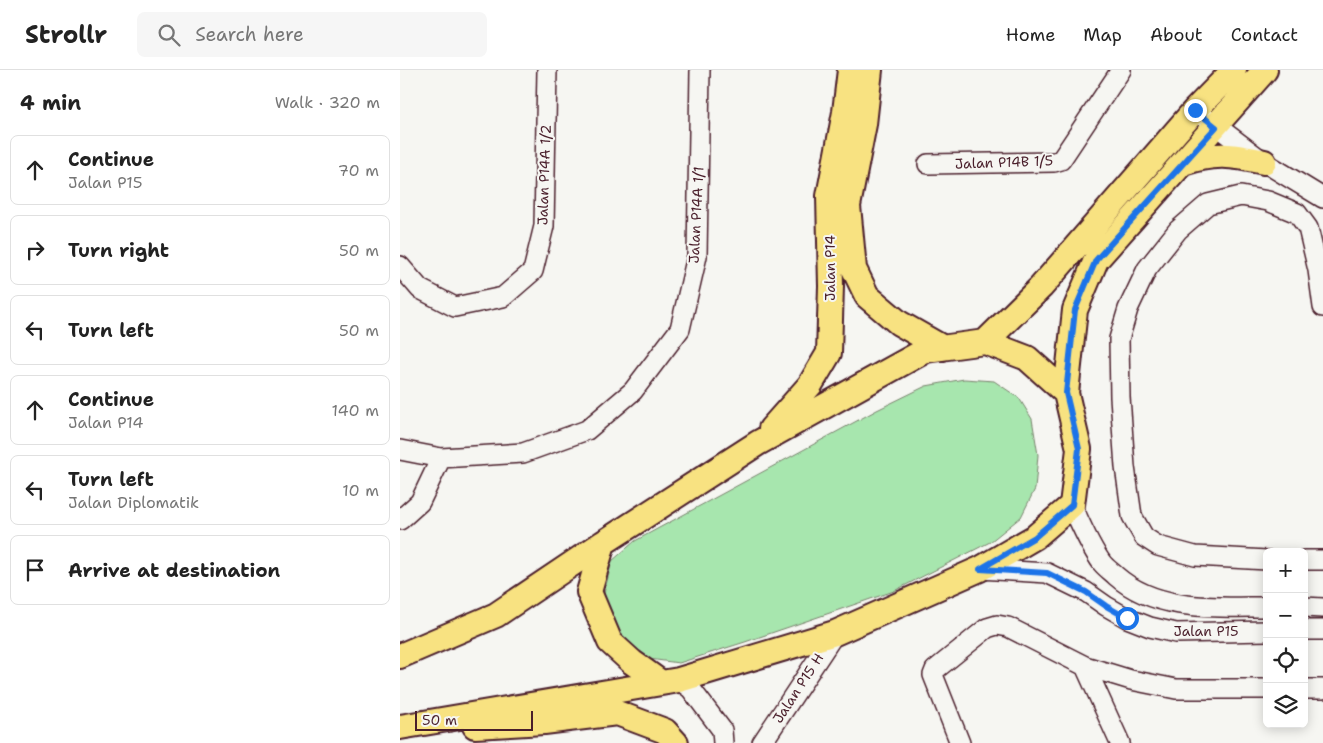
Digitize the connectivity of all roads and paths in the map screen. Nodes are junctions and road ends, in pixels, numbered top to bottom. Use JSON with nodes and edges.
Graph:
{"nodes":[{"id":1,"x":546,"y":70,"type":"edge"},
{"id":2,"x":700,"y":70,"type":"edge"},
{"id":3,"x":850,"y":70,"type":"edge"},
{"id":4,"x":870,"y":70,"type":"edge"},
{"id":5,"x":1121,"y":70,"type":"edge"},
{"id":6,"x":1234,"y":70,"type":"edge"},
{"id":7,"x":1265,"y":70,"type":"edge"},
{"id":8,"x":1195,"y":110,"type":"junction"},
{"id":9,"x":1216,"y":127,"type":"junction"},
{"id":10,"x":1264,"y":162,"type":"junction"},
{"id":11,"x":1183,"y":163,"type":"junction"},
{"id":12,"x":928,"y":164,"type":"dead end"},
{"id":13,"x":1323,"y":198,"type":"edge"},
{"id":14,"x":400,"y":266,"type":"edge"},
{"id":15,"x":1323,"y":308,"type":"edge"},
{"id":16,"x":984,"y":342,"type":"junction"},
{"id":17,"x":943,"y":348,"type":"junction"},
{"id":18,"x":1066,"y":393,"type":"junction"},
{"id":19,"x":758,"y":443,"type":"junction"},
{"id":20,"x":400,"y":450,"type":"edge"},
{"id":21,"x":441,"y":458,"type":"junction"},
{"id":22,"x":1072,"y":505,"type":"junction"},
{"id":23,"x":400,"y":520,"type":"edge"},
{"id":24,"x":603,"y":544,"type":"junction"},
{"id":25,"x":1263,"y":560,"type":"edge"},
{"id":26,"x":1308,"y":560,"type":"edge"},
{"id":27,"x":1323,"y":560,"type":"edge"},
{"id":28,"x":980,"y":569,"type":"junction"},
{"id":29,"x":1263,"y":607,"type":"edge"},
{"id":30,"x":1308,"y":607,"type":"edge"},
{"id":31,"x":1323,"y":608,"type":"edge"},
{"id":32,"x":1308,"y":630,"type":"edge"},
{"id":33,"x":1323,"y":630,"type":"edge"},
{"id":34,"x":1263,"y":631,"type":"edge"},
{"id":35,"x":835,"y":633,"type":"junction"},
{"id":36,"x":400,"y":656,"type":"edge"},
{"id":37,"x":1085,"y":666,"type":"junction"},
{"id":38,"x":670,"y":681,"type":"junction"},
{"id":39,"x":1263,"y":689,"type":"edge"},
{"id":40,"x":1308,"y":689,"type":"edge"},
{"id":41,"x":1323,"y":689,"type":"edge"},
{"id":42,"x":411,"y":725,"type":"edge"},
{"id":43,"x":676,"y":743,"type":"edge"},
{"id":44,"x":723,"y":743,"type":"edge"},
{"id":45,"x":762,"y":743,"type":"edge"},
{"id":46,"x":960,"y":743,"type":"edge"},
{"id":47,"x":1120,"y":743,"type":"edge"}],
"edges":[{"from":1,"to":14,"type":"street","name":"Jalan P14A 1/2"},
{"from":2,"to":21,"type":"street","name":"Jalan P14A 1/1"},
{"from":3,"to":19,"type":"main road","name":"Jalan P14"},
{"from":4,"to":17,"type":"main road","name":"Jalan P14"},
{"from":5,"to":12,"type":"street","name":"Jalan P14B 1/5"},
{"from":6,"to":8,"type":"main road"},
{"from":7,"to":9,"type":"main road"},
{"from":8,"to":9,"type":"street"},
{"from":8,"to":16,"type":"main road"},
{"from":9,"to":10,"type":"street"},
{"from":9,"to":11,"type":"main road"},
{"from":10,"to":11,"type":"main road"},
{"from":10,"to":13,"type":"street"},
{"from":11,"to":18,"type":"main road"},
{"from":15,"to":25,"type":"street"},
{"from":16,"to":17,"type":"main road"},
{"from":16,"to":18,"type":"main road"},
{"from":17,"to":19,"type":"main road"},
{"from":18,"to":22,"type":"main road"},
{"from":19,"to":24,"type":"main road"},
{"from":20,"to":21,"type":"street","name":"Jalan P14A 1/1"},
{"from":21,"to":23,"type":"street"},
{"from":22,"to":28,"type":"main road"},
{"from":22,"to":29,"type":"street","name":"Jalan P15"},
{"from":24,"to":36,"type":"main road"},
{"from":24,"to":38,"type":"main road"},
{"from":26,"to":27,"type":"street"},
{"from":28,"to":34,"type":"street","name":"Jalan P15"},
{"from":28,"to":35,"type":"main road"},
{"from":30,"to":31,"type":"street"},
{"from":32,"to":33,"type":"street"},
{"from":35,"to":38,"type":"main road"},
{"from":35,"to":45,"type":"street","name":"Jalan P15 H"},
{"from":37,"to":39,"type":"street"},
{"from":37,"to":46,"type":"street"},
{"from":37,"to":47,"type":"street"},
{"from":38,"to":42,"type":"main road"},
{"from":38,"to":44,"type":"street"},
{"from":40,"to":41,"type":"street"},
{"from":42,"to":43,"type":"main road"}]}
